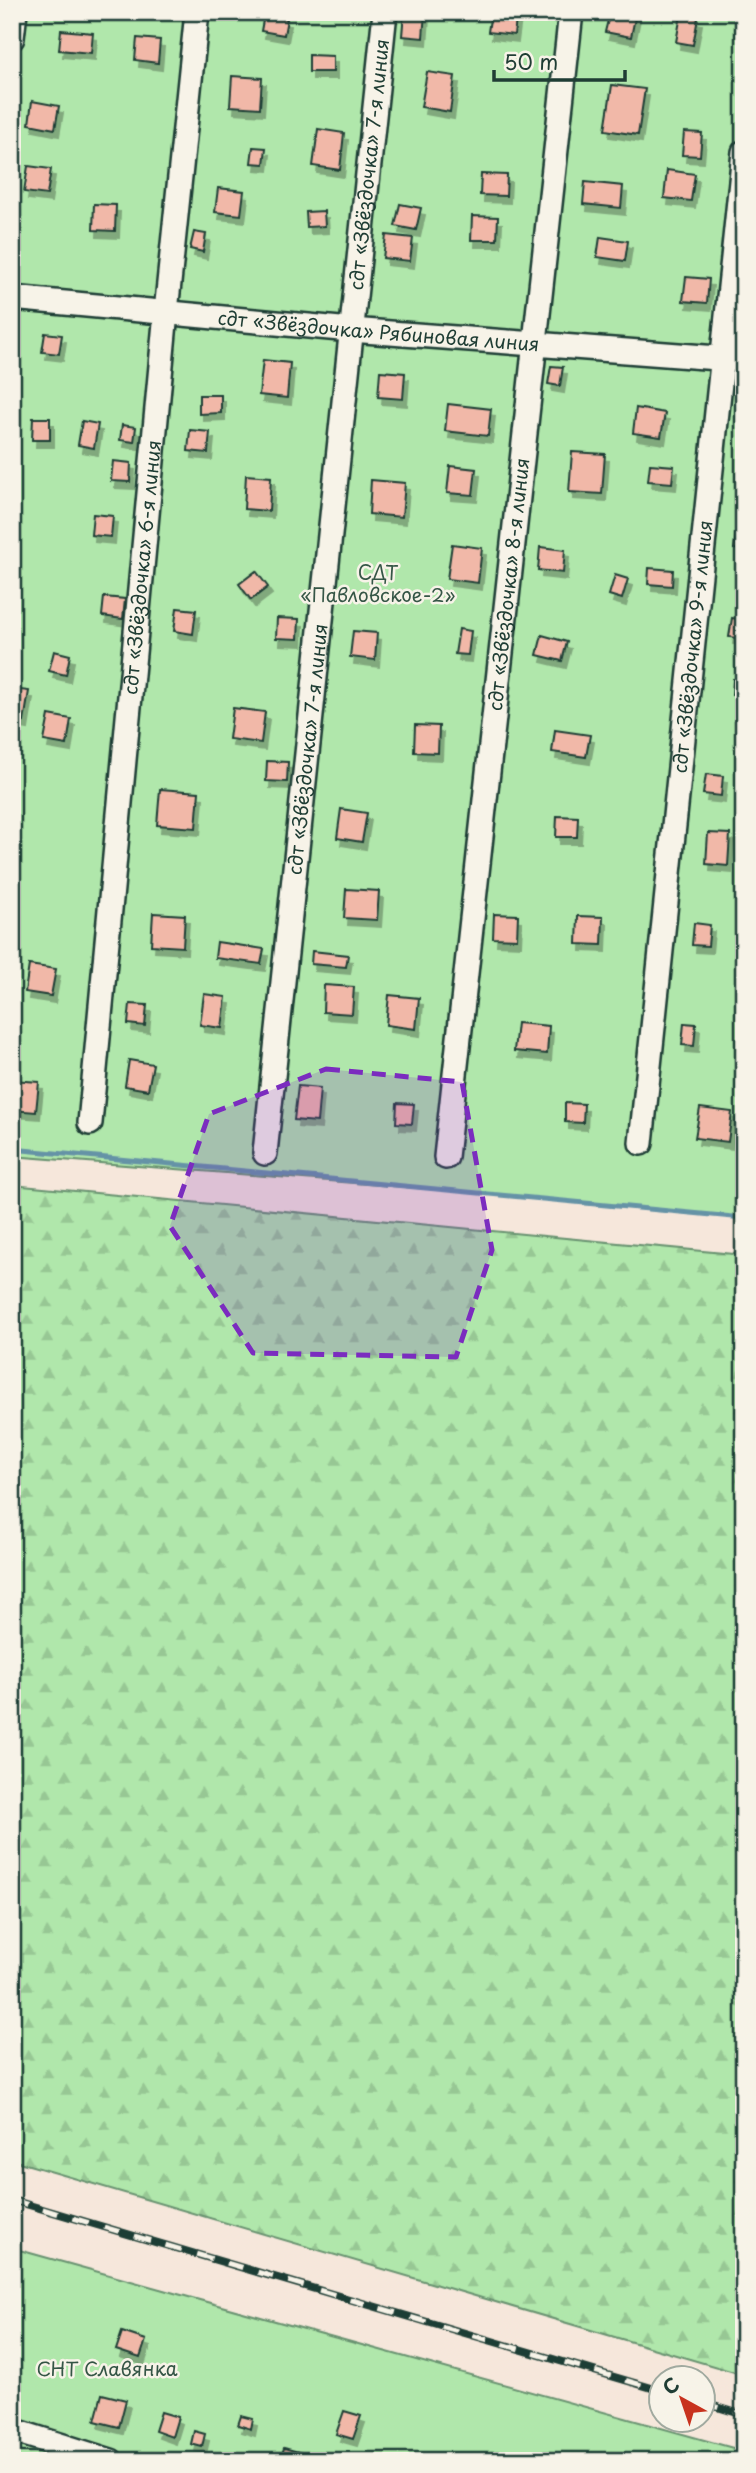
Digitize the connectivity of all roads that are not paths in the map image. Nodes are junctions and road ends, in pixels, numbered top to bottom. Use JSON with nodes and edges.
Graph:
{"nodes":[{"id":1,"x":15,"y":12,"type":"edge"},
{"id":2,"x":197,"y":12,"type":"edge"},
{"id":3,"x":385,"y":12,"type":"edge"},
{"id":4,"x":570,"y":12,"type":"edge"},
{"id":5,"x":12,"y":37,"type":"edge"},
{"id":6,"x":744,"y":152,"type":"edge"},
{"id":7,"x":12,"y":298,"type":"edge"},
{"id":8,"x":166,"y":312,"type":"junction"},
{"id":9,"x":351,"y":330,"type":"junction"},
{"id":10,"x":534,"y":344,"type":"junction"},
{"id":11,"x":733,"y":359,"type":"edge"},
{"id":12,"x":90,"y":1123,"type":"dead end"},
{"id":13,"x":640,"y":1143,"type":"dead end"},
{"id":14,"x":265,"y":1153,"type":"dead end"},
{"id":15,"x":446,"y":1157,"type":"dead end"},
{"id":16,"x":12,"y":2430,"type":"edge"},
{"id":17,"x":83,"y":2457,"type":"edge"},
{"id":18,"x":111,"y":2461,"type":"edge"}],
"edges":[{"from":1,"to":5,"type":"street"},
{"from":2,"to":8,"type":"street","name":"сдт «Звёздочка» 6-я линия"},
{"from":3,"to":9,"type":"street","name":"сдт «Звёздочка» 7-я линия"},
{"from":4,"to":10,"type":"street","name":"сдт «Звёздочка» 8-я линия"},
{"from":6,"to":11,"type":"street","name":"сдт «Звёздочка» 9-я линия"},
{"from":7,"to":8,"type":"street","name":"сдт «Звёздочка» Рябиновая линия"},
{"from":8,"to":9,"type":"street","name":"сдт «Звёздочка» Рябиновая линия"},
{"from":8,"to":12,"type":"street","name":"сдт «Звёздочка» 6-я линия"},
{"from":9,"to":10,"type":"street","name":"сдт «Звёздочка» Рябиновая линия"},
{"from":9,"to":14,"type":"street","name":"сдт «Звёздочка» 7-я линия"},
{"from":10,"to":11,"type":"street","name":"сдт «Звёздочка» Рябиновая линия"},
{"from":10,"to":15,"type":"street","name":"сдт «Звёздочка» 8-я линия"},
{"from":11,"to":13,"type":"street","name":"сдт «Звёздочка» 9-я линия"},
{"from":16,"to":17,"type":"street"},
{"from":17,"to":18,"type":"street"}]}
